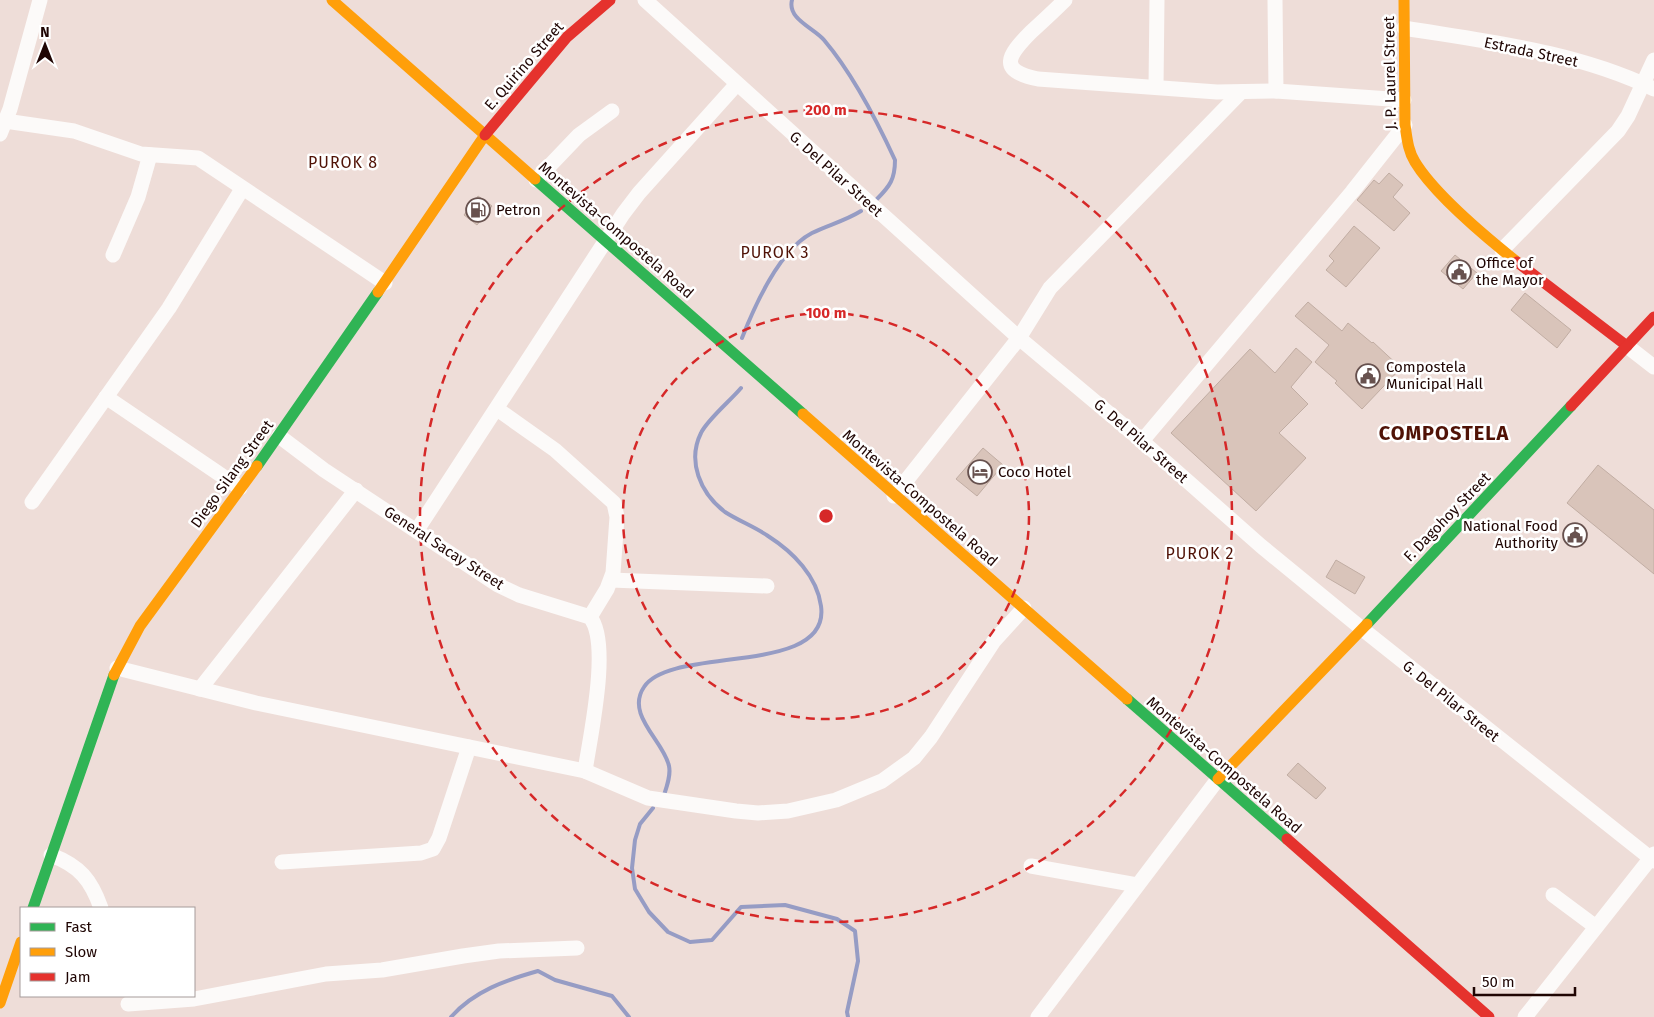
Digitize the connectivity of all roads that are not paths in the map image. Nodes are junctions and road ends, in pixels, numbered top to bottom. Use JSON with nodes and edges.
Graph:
{"nodes":[{"id":1,"x":40,"y":0,"type":"edge"},
{"id":2,"x":332,"y":0,"type":"edge"},
{"id":3,"x":610,"y":0,"type":"edge"},
{"id":4,"x":645,"y":0,"type":"edge"},
{"id":5,"x":1065,"y":0,"type":"edge"},
{"id":6,"x":1158,"y":0,"type":"edge"},
{"id":7,"x":1274,"y":0,"type":"edge"},
{"id":8,"x":1404,"y":0,"type":"edge"},
{"id":9,"x":1404,"y":28,"type":"junction"},
{"id":10,"x":1654,"y":60,"type":"edge"},
{"id":11,"x":736,"y":84,"type":"junction"},
{"id":12,"x":1649,"y":86,"type":"edge"},
{"id":13,"x":1156,"y":87,"type":"junction"},
{"id":14,"x":1241,"y":92,"type":"junction"},
{"id":15,"x":1276,"y":92,"type":"junction"},
{"id":16,"x":1404,"y":100,"type":"junction"},
{"id":17,"x":612,"y":110,"type":"dead end"},
{"id":18,"x":1405,"y":125,"type":"junction"},
{"id":19,"x":3,"y":127,"type":"edge"},
{"id":20,"x":484,"y":135,"type":"junction"},
{"id":21,"x":150,"y":155,"type":"junction"},
{"id":22,"x":536,"y":180,"type":"junction"},
{"id":23,"x":242,"y":189,"type":"junction"},
{"id":24,"x":607,"y":241,"type":"junction"},
{"id":25,"x":1502,"y":250,"type":"junction"},
{"id":26,"x":113,"y":255,"type":"dead end"},
{"id":27,"x":385,"y":283,"type":"junction"},
{"id":28,"x":1654,"y":317,"type":"edge"},
{"id":29,"x":1019,"y":338,"type":"junction"},
{"id":30,"x":1626,"y":346,"type":"junction"},
{"id":31,"x":1654,"y":366,"type":"edge"},
{"id":32,"x":106,"y":397,"type":"junction"},
{"id":33,"x":497,"y":409,"type":"junction"},
{"id":34,"x":279,"y":436,"type":"junction"},
{"id":35,"x":1142,"y":441,"type":"junction"},
{"id":36,"x":240,"y":488,"type":"junction"},
{"id":37,"x":356,"y":490,"type":"junction"},
{"id":38,"x":894,"y":496,"type":"junction"},
{"id":39,"x":32,"y":502,"type":"dead end"},
{"id":40,"x":417,"y":530,"type":"junction"},
{"id":41,"x":611,"y":580,"type":"junction"},
{"id":42,"x":767,"y":586,"type":"dead end"},
{"id":43,"x":1024,"y":608,"type":"junction"},
{"id":44,"x":590,"y":617,"type":"junction"},
{"id":45,"x":1361,"y":628,"type":"junction"},
{"id":46,"x":117,"y":668,"type":"junction"},
{"id":47,"x":200,"y":689,"type":"junction"},
{"id":48,"x":469,"y":747,"type":"junction"},
{"id":49,"x":585,"y":771,"type":"junction"},
{"id":50,"x":1218,"y":779,"type":"junction"},
{"id":51,"x":52,"y":855,"type":"junction"},
{"id":52,"x":1653,"y":858,"type":"edge"},
{"id":53,"x":282,"y":862,"type":"dead end"},
{"id":54,"x":1031,"y":866,"type":"dead end"},
{"id":55,"x":1137,"y":885,"type":"junction"},
{"id":56,"x":1554,"y":895,"type":"dead end"},
{"id":57,"x":33,"y":907,"type":"edge"},
{"id":58,"x":101,"y":907,"type":"edge"},
{"id":59,"x":1596,"y":927,"type":"junction"},
{"id":60,"x":20,"y":945,"type":"edge"},
{"id":61,"x":577,"y":948,"type":"dead end"},
{"id":62,"x":0,"y":1003,"type":"edge"},
{"id":63,"x":129,"y":1006,"type":"edge"},
{"id":64,"x":1038,"y":1017,"type":"edge"},
{"id":65,"x":1489,"y":1017,"type":"edge"},
{"id":66,"x":1525,"y":1017,"type":"edge"}],
"edges":[{"from":1,"to":19,"type":"street"},
{"from":2,"to":20,"type":"main road","name":"Montevista-Compostela Road"},
{"from":3,"to":20,"type":"main road","name":"E. Quirino Street"},
{"from":4,"to":11,"type":"street","name":"G. Del Pilar Street"},
{"from":5,"to":13,"type":"street"},
{"from":6,"to":13,"type":"street"},
{"from":7,"to":15,"type":"street"},
{"from":8,"to":9,"type":"main road","name":"J. P. Laurel Street"},
{"from":9,"to":12,"type":"street","name":"Estrada Street"},
{"from":9,"to":16,"type":"main road","name":"J. P. Laurel Street"},
{"from":10,"to":12,"type":"street"},
{"from":11,"to":24,"type":"street"},
{"from":11,"to":29,"type":"street","name":"G. Del Pilar Street"},
{"from":12,"to":25,"type":"street"},
{"from":13,"to":14,"type":"street"},
{"from":14,"to":15,"type":"street"},
{"from":14,"to":29,"type":"street"},
{"from":15,"to":16,"type":"street"},
{"from":16,"to":18,"type":"main road","name":"J. P. Laurel Street"},
{"from":17,"to":22,"type":"street"},
{"from":18,"to":25,"type":"main road","name":"J. P. Laurel Street"},
{"from":18,"to":35,"type":"street"},
{"from":19,"to":21,"type":"street"},
{"from":20,"to":22,"type":"main road","name":"Montevista-Compostela Road"},
{"from":20,"to":27,"type":"main road","name":"Diego Silang Street"},
{"from":21,"to":23,"type":"street"},
{"from":21,"to":26,"type":"street"},
{"from":22,"to":24,"type":"main road","name":"Montevista-Compostela Road"},
{"from":23,"to":27,"type":"street"},
{"from":23,"to":32,"type":"street"},
{"from":24,"to":33,"type":"street"},
{"from":24,"to":38,"type":"main road","name":"Montevista-Compostela Road"},
{"from":25,"to":30,"type":"main road","name":"J. P. Laurel Street"},
{"from":27,"to":34,"type":"main road","name":"Diego Silang Street"},
{"from":28,"to":30,"type":"main road","name":"F. Dagohoy Street"},
{"from":29,"to":35,"type":"street","name":"G. Del Pilar Street"},
{"from":29,"to":38,"type":"street"},
{"from":30,"to":31,"type":"street"},
{"from":30,"to":45,"type":"main road","name":"F. Dagohoy Street"},
{"from":32,"to":36,"type":"street"},
{"from":32,"to":39,"type":"street"},
{"from":33,"to":40,"type":"street"},
{"from":33,"to":41,"type":"street"},
{"from":34,"to":36,"type":"main road","name":"Diego Silang Street"},
{"from":34,"to":37,"type":"street","name":"General Sacay Street"},
{"from":35,"to":45,"type":"street","name":"G. Del Pilar Street"},
{"from":36,"to":46,"type":"main road","name":"Diego Silang Street"},
{"from":37,"to":40,"type":"street","name":"General Sacay Street"},
{"from":37,"to":47,"type":"street"},
{"from":38,"to":43,"type":"main road","name":"Montevista-Compostela Road"},
{"from":40,"to":44,"type":"street","name":"General Sacay Street"},
{"from":41,"to":42,"type":"street"},
{"from":41,"to":44,"type":"street"},
{"from":43,"to":49,"type":"street"},
{"from":43,"to":50,"type":"main road","name":"Montevista-Compostela Road"},
{"from":44,"to":49,"type":"street"},
{"from":45,"to":50,"type":"main road","name":"F. Dagohoy Street"},
{"from":45,"to":52,"type":"street","name":"G. Del Pilar Street"},
{"from":46,"to":47,"type":"street"},
{"from":46,"to":51,"type":"main road","name":"Diego Silang Street"},
{"from":47,"to":48,"type":"street"},
{"from":48,"to":49,"type":"street"},
{"from":48,"to":53,"type":"street"},
{"from":50,"to":55,"type":"street"},
{"from":50,"to":65,"type":"main road","name":"Montevista-Compostela Road"},
{"from":51,"to":57,"type":"main road","name":"Diego Silang Street"},
{"from":51,"to":58,"type":"street"},
{"from":52,"to":59,"type":"street"},
{"from":54,"to":55,"type":"street"},
{"from":55,"to":64,"type":"street"},
{"from":56,"to":59,"type":"street"},
{"from":59,"to":66,"type":"street"},
{"from":60,"to":62,"type":"main road"},
{"from":61,"to":63,"type":"street"}]}
